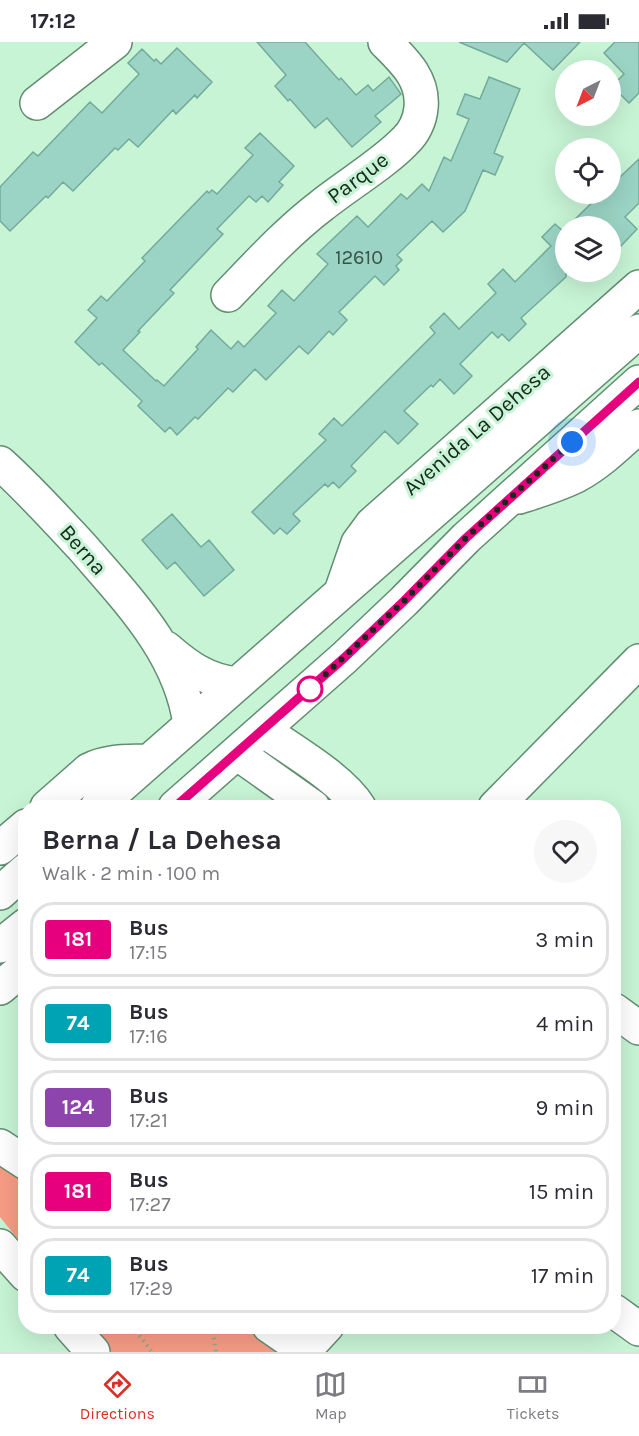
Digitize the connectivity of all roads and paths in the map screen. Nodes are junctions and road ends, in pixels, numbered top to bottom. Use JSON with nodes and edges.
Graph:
{"nodes":[{"id":1,"x":115,"y":42,"type":"edge"},
{"id":2,"x":385,"y":42,"type":"edge"},
{"id":3,"x":37,"y":103,"type":"dead end"},
{"id":4,"x":639,"y":287,"type":"edge"},
{"id":5,"x":228,"y":295,"type":"dead end"},
{"id":6,"x":639,"y":331,"type":"edge"},
{"id":7,"x":639,"y":382,"type":"edge"},
{"id":8,"x":639,"y":426,"type":"edge"},
{"id":9,"x":0,"y":463,"type":"edge"},
{"id":10,"x":506,"y":501,"type":"junction"},
{"id":11,"x":341,"y":592,"type":"junction"},
{"id":12,"x":160,"y":642,"type":"junction"},
{"id":13,"x":269,"y":656,"type":"junction"},
{"id":14,"x":639,"y":661,"type":"edge"},
{"id":15,"x":237,"y":684,"type":"junction"},
{"id":16,"x":301,"y":697,"type":"junction"},
{"id":17,"x":190,"y":725,"type":"junction"},
{"id":18,"x":263,"y":730,"type":"junction"},
{"id":19,"x":237,"y":753,"type":"junction"},
{"id":20,"x":157,"y":755,"type":"junction"},
{"id":21,"x":55,"y":800,"type":"edge"},
{"id":22,"x":105,"y":800,"type":"edge"},
{"id":23,"x":183,"y":800,"type":"edge"},
{"id":24,"x":303,"y":800,"type":"edge"},
{"id":25,"x":353,"y":800,"type":"edge"},
{"id":26,"x":502,"y":800,"type":"edge"},
{"id":27,"x":18,"y":833,"type":"edge"},
{"id":28,"x":0,"y":848,"type":"edge"},
{"id":29,"x":18,"y":877,"type":"edge"},
{"id":30,"x":0,"y":893,"type":"edge"},
{"id":31,"x":18,"y":931,"type":"edge"},
{"id":32,"x":0,"y":946,"type":"edge"},
{"id":33,"x":18,"y":973,"type":"edge"},
{"id":34,"x":0,"y":988,"type":"edge"},
{"id":35,"x":621,"y":1015,"type":"edge"},
{"id":36,"x":639,"y":1028,"type":"edge"},
{"id":37,"x":0,"y":1146,"type":"edge"},
{"id":38,"x":18,"y":1158,"type":"edge"},
{"id":39,"x":0,"y":1246,"type":"edge"},
{"id":40,"x":18,"y":1266,"type":"edge"},
{"id":41,"x":621,"y":1316,"type":"edge"},
{"id":42,"x":639,"y":1329,"type":"edge"},
{"id":43,"x":77,"y":1334,"type":"edge"},
{"id":44,"x":138,"y":1334,"type":"edge"},
{"id":45,"x":213,"y":1334,"type":"edge"},
{"id":46,"x":281,"y":1334,"type":"edge"},
{"id":47,"x":320,"y":1334,"type":"edge"},
{"id":48,"x":305,"y":1351,"type":"edge"},
{"id":49,"x":93,"y":1352,"type":"edge"},
{"id":50,"x":152,"y":1352,"type":"edge"},
{"id":51,"x":216,"y":1352,"type":"edge"}],
"edges":[{"from":1,"to":3,"type":"street"},
{"from":2,"to":5,"type":"street","name":"Parque"},
{"from":4,"to":11,"type":"street","name":"Avenida La Dehesa"},
{"from":6,"to":11,"type":"street","name":"Avenida La Dehesa"},
{"from":7,"to":10,"type":"street"},
{"from":8,"to":10,"type":"street"},
{"from":9,"to":12,"type":"street","name":"Berna"},
{"from":10,"to":16,"type":"street"},
{"from":11,"to":13,"type":"street","name":"Avenida La Dehesa"},
{"from":12,"to":15,"type":"street","name":"Berna"},
{"from":12,"to":17,"type":"street","name":"Berna"},
{"from":13,"to":15,"type":"street","name":"Avenida La Dehesa"},
{"from":13,"to":16,"type":"street"},
{"from":14,"to":26,"type":"street"},
{"from":15,"to":17,"type":"street","name":"Avenida La Dehesa"},
{"from":16,"to":18,"type":"street"},
{"from":17,"to":20,"type":"street","name":"Avenida La Dehesa"},
{"from":18,"to":19,"type":"street"},
{"from":18,"to":25,"type":"street"},
{"from":19,"to":23,"type":"street"},
{"from":19,"to":24,"type":"street"},
{"from":20,"to":21,"type":"street"},
{"from":20,"to":22,"type":"street","name":"Avenida La Dehesa"},
{"from":20,"to":23,"type":"street"},
{"from":27,"to":28,"type":"street"},
{"from":29,"to":30,"type":"street"},
{"from":31,"to":32,"type":"street"},
{"from":33,"to":34,"type":"street"},
{"from":35,"to":36,"type":"street"},
{"from":37,"to":38,"type":"street"},
{"from":39,"to":40,"type":"street"},
{"from":41,"to":42,"type":"street"},
{"from":43,"to":49,"type":"street"},
{"from":44,"to":50,"type":"path"},
{"from":45,"to":51,"type":"path"},
{"from":46,"to":48,"type":"street"},
{"from":47,"to":48,"type":"street"}]}
